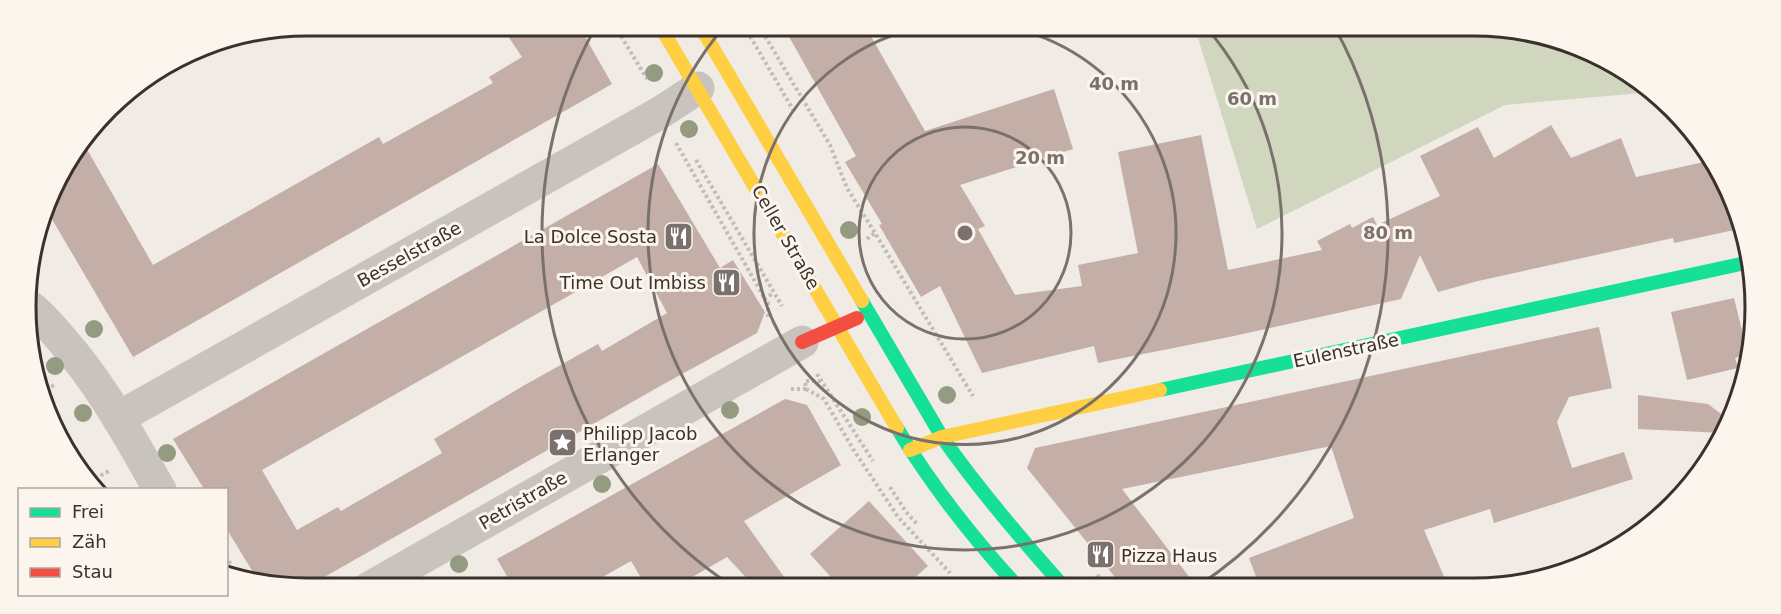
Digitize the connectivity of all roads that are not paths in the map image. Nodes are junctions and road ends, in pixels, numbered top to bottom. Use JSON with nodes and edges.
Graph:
{"nodes":[{"id":1,"x":666,"y":36,"type":"edge"},
{"id":2,"x":706,"y":36,"type":"edge"},
{"id":3,"x":698,"y":88,"type":"junction"},
{"id":4,"x":1742,"y":264,"type":"edge"},
{"id":5,"x":36,"y":311,"type":"edge"},
{"id":6,"x":870,"y":313,"type":"junction"},
{"id":7,"x":836,"y":326,"type":"junction"},
{"id":8,"x":802,"y":342,"type":"junction"},
{"id":9,"x":858,"y":364,"type":"junction"},
{"id":10,"x":118,"y":418,"type":"junction"},
{"id":11,"x":942,"y":437,"type":"junction"},
{"id":12,"x":910,"y":450,"type":"junction"},
{"id":13,"x":159,"y":488,"type":"edge"},
{"id":14,"x":387,"y":578,"type":"edge"},
{"id":15,"x":1010,"y":578,"type":"edge"},
{"id":16,"x":1056,"y":578,"type":"edge"}],
"edges":[{"from":1,"to":3,"type":"main road","name":"Celler Straße"},
{"from":2,"to":6,"type":"main road","name":"Celler Straße"},
{"from":3,"to":7,"type":"main road","name":"Celler Straße"},
{"from":3,"to":10,"type":"street","name":"Besselstraße"},
{"from":4,"to":11,"type":"main road","name":"Eulenstraße"},
{"from":5,"to":10,"type":"street"},
{"from":6,"to":7,"type":"main road"},
{"from":6,"to":11,"type":"main road","name":"Celler Straße"},
{"from":7,"to":8,"type":"main road"},
{"from":7,"to":9,"type":"main road","name":"Celler Straße"},
{"from":8,"to":9,"type":"main road"},
{"from":8,"to":14,"type":"street","name":"Petristraße"},
{"from":9,"to":12,"type":"main road","name":"Celler Straße"},
{"from":10,"to":13,"type":"street"},
{"from":11,"to":12,"type":"main road"},
{"from":11,"to":16,"type":"main road","name":"Celler Straße"},
{"from":12,"to":15,"type":"main road","name":"Celler Straße"}]}
